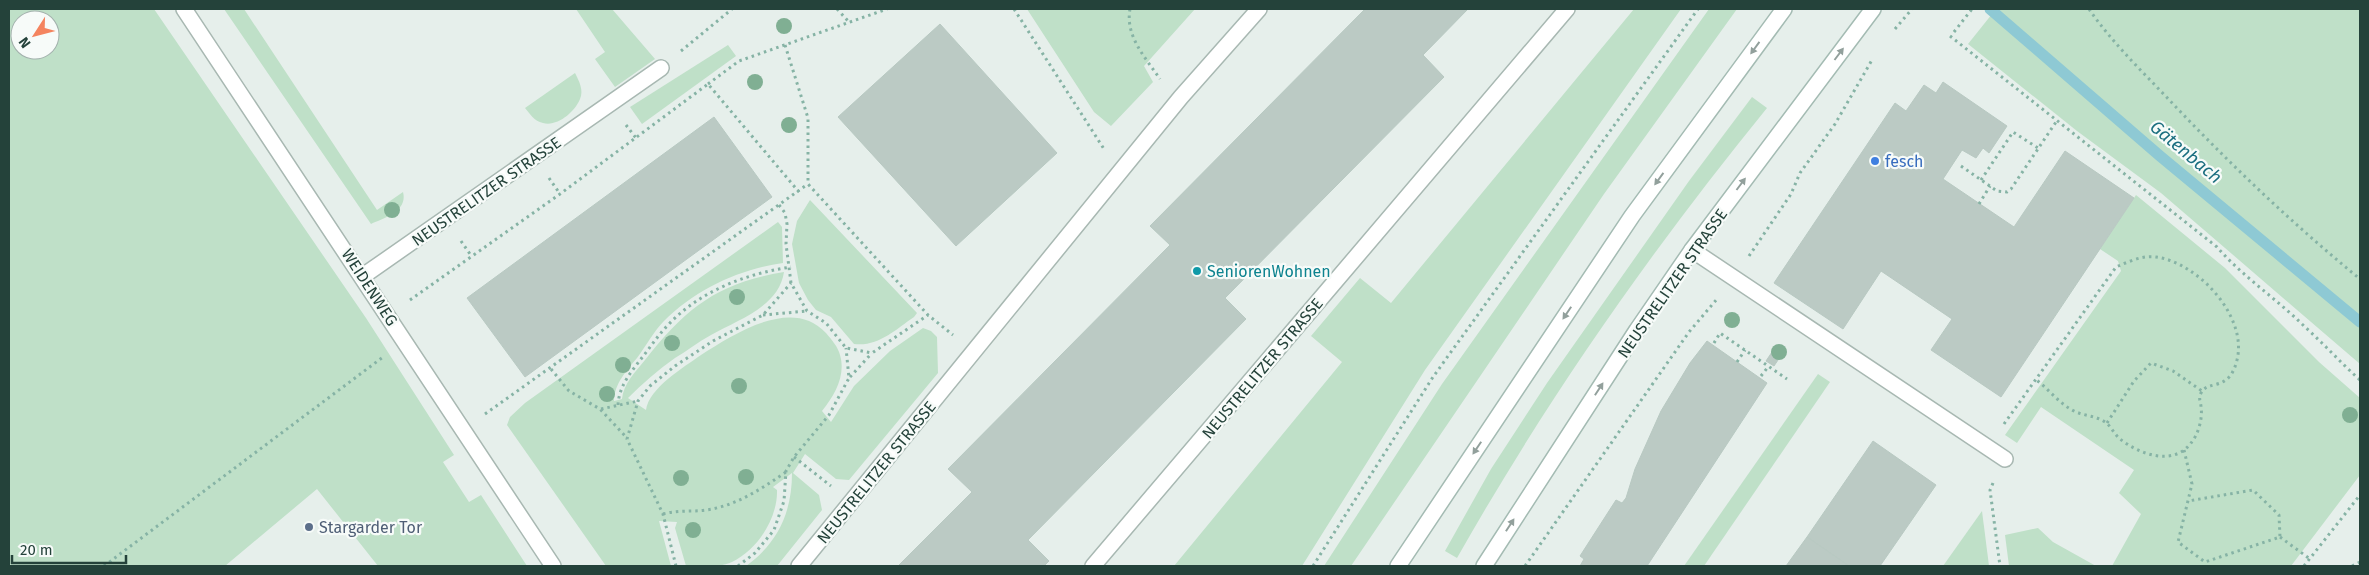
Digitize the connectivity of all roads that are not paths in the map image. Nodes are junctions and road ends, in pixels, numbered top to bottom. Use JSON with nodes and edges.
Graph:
{"nodes":[{"id":1,"x":184,"y":9,"type":"edge"},
{"id":2,"x":1259,"y":9,"type":"edge"},
{"id":3,"x":1567,"y":9,"type":"edge"},
{"id":4,"x":1784,"y":9,"type":"edge"},
{"id":5,"x":1873,"y":9,"type":"edge"},
{"id":6,"x":662,"y":68,"type":"road end"},
{"id":7,"x":1692,"y":250,"type":"junction"},
{"id":8,"x":363,"y":276,"type":"junction"},
{"id":9,"x":2005,"y":459,"type":"road end"},
{"id":10,"x":553,"y":566,"type":"edge"},
{"id":11,"x":799,"y":566,"type":"edge"},
{"id":12,"x":1093,"y":566,"type":"edge"},
{"id":13,"x":1398,"y":566,"type":"edge"},
{"id":14,"x":1484,"y":566,"type":"edge"}],
"edges":[{"from":1,"to":8,"type":"street","name":"WEIDENWEG"},
{"from":2,"to":11,"type":"street","name":"NEUSTRELITZER STRASSE"},
{"from":3,"to":12,"type":"street","name":"NEUSTRELITZER STRASSE"},
{"from":4,"to":13,"type":"street","one_way":true},
{"from":7,"to":5,"type":"street","name":"NEUSTRELITZER STRASSE","one_way":true},
{"from":6,"to":8,"type":"street","name":"NEUSTRELITZER STRASSE"},
{"from":7,"to":9,"type":"street"},
{"from":14,"to":7,"type":"street","name":"NEUSTRELITZER STRASSE","one_way":true},
{"from":8,"to":10,"type":"street","name":"WEIDENWEG"}]}
